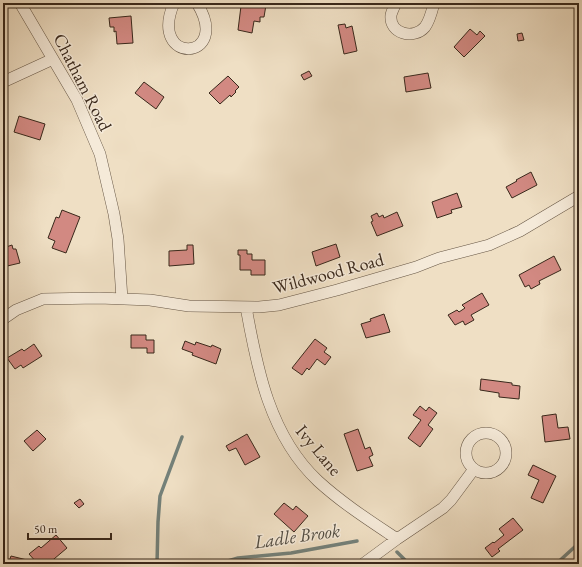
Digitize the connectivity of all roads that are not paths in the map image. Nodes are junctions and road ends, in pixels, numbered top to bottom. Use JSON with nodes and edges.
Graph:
{"nodes":[{"id":1,"x":20,"y":3,"type":"edge"},
{"id":2,"x":174,"y":3,"type":"edge"},
{"id":3,"x":197,"y":3,"type":"edge"},
{"id":4,"x":396,"y":3,"type":"edge"},
{"id":5,"x":434,"y":3,"type":"edge"},
{"id":6,"x":53,"y":59,"type":"junction"},
{"id":7,"x":3,"y":82,"type":"edge"},
{"id":8,"x":579,"y":196,"type":"edge"},
{"id":9,"x":122,"y":299,"type":"junction"},
{"id":10,"x":246,"y":307,"type":"junction"},
{"id":11,"x":3,"y":319,"type":"edge"},
{"id":12,"x":474,"y":469,"type":"dead end"},
{"id":13,"x":397,"y":538,"type":"junction"},
{"id":14,"x":363,"y":564,"type":"edge"}],
"edges":[{"from":1,"to":6,"type":"street","name":"Chatham Road"},
{"from":2,"to":3,"type":"street"},
{"from":4,"to":5,"type":"street"},
{"from":6,"to":7,"type":"street"},
{"from":6,"to":9,"type":"street","name":"Chatham Road"},
{"from":8,"to":10,"type":"street","name":"Wildwood Road"},
{"from":9,"to":10,"type":"street","name":"Wildwood Road"},
{"from":9,"to":11,"type":"street","name":"Wildwood Road"},
{"from":10,"to":13,"type":"street","name":"Ivy Lane"},
{"from":12,"to":13,"type":"street"},
{"from":13,"to":14,"type":"street"}]}
